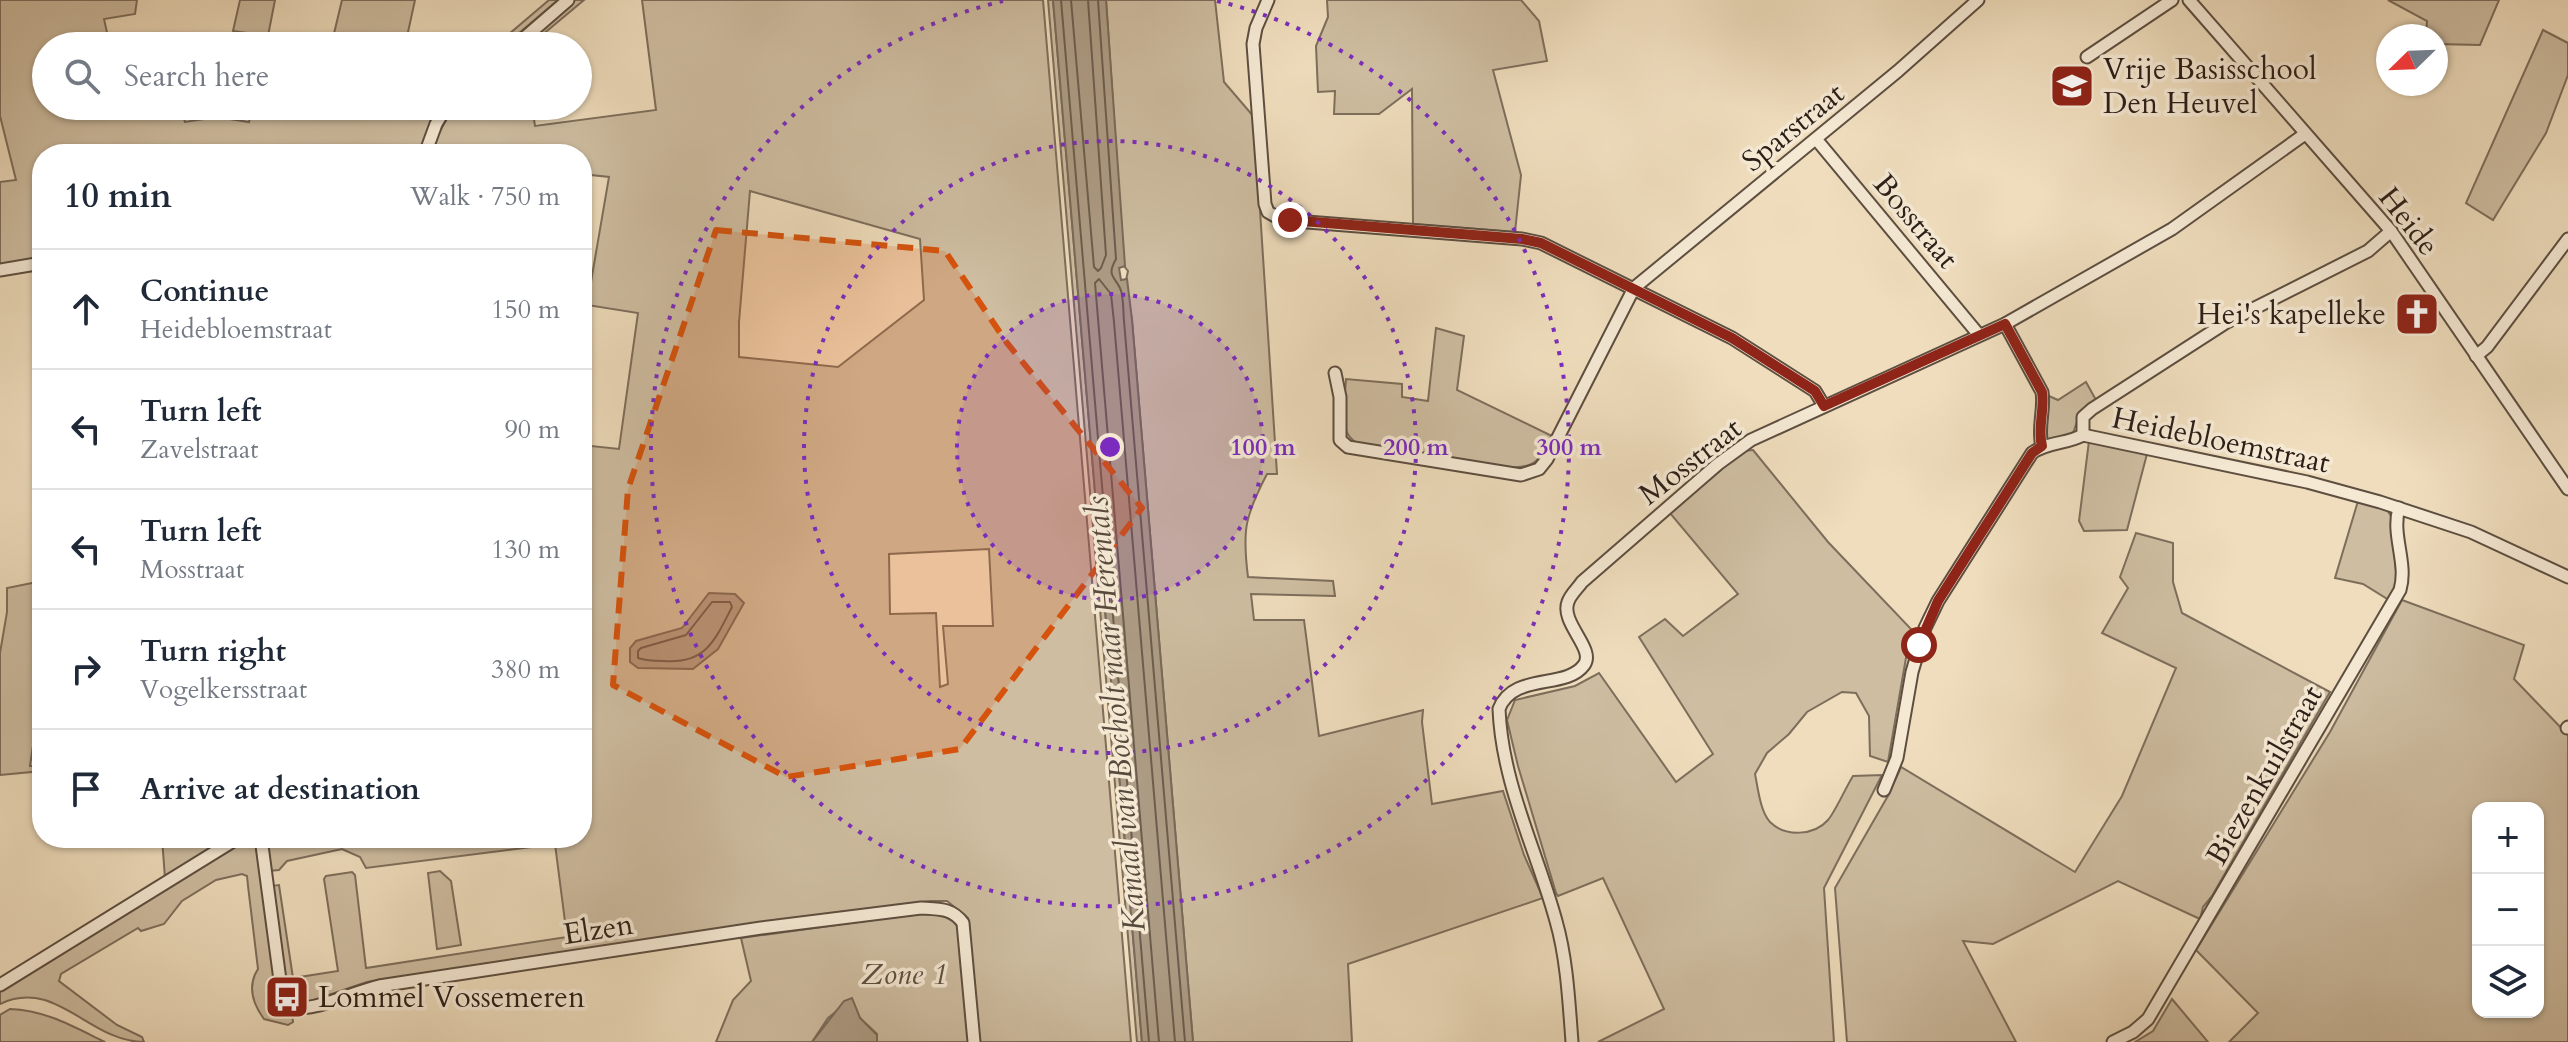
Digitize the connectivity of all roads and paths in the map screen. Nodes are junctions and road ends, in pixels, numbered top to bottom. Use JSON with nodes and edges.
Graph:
{"nodes":[{"id":1,"x":568,"y":0,"type":"edge"},
{"id":2,"x":1268,"y":0,"type":"edge"},
{"id":3,"x":1978,"y":0,"type":"edge"},
{"id":4,"x":2172,"y":0,"type":"edge"},
{"id":5,"x":2189,"y":0,"type":"edge"},
{"id":6,"x":531,"y":32,"type":"edge"},
{"id":7,"x":2087,"y":57,"type":"dead end"},
{"id":8,"x":438,"y":120,"type":"edge"},
{"id":9,"x":2305,"y":134,"type":"junction"},
{"id":10,"x":1816,"y":139,"type":"junction"},
{"id":11,"x":429,"y":144,"type":"edge"},
{"id":12,"x":2391,"y":231,"type":"junction"},
{"id":13,"x":2568,"y":239,"type":"edge"},
{"id":14,"x":32,"y":265,"type":"edge"},
{"id":15,"x":0,"y":270,"type":"edge"},
{"id":16,"x":1634,"y":288,"type":"junction"},
{"id":17,"x":2005,"y":324,"type":"junction"},
{"id":18,"x":1979,"y":335,"type":"junction"},
{"id":19,"x":2476,"y":356,"type":"junction"},
{"id":20,"x":1335,"y":373,"type":"dead end"},
{"id":21,"x":1824,"y":406,"type":"junction"},
{"id":22,"x":2083,"y":435,"type":"junction"},
{"id":23,"x":2042,"y":446,"type":"junction"},
{"id":24,"x":2568,"y":489,"type":"edge"},
{"id":25,"x":2399,"y":508,"type":"junction"},
{"id":26,"x":2568,"y":577,"type":"edge"},
{"id":27,"x":1884,"y":790,"type":"dead end"},
{"id":28,"x":222,"y":848,"type":"edge"},
{"id":29,"x":262,"y":848,"type":"edge"},
{"id":30,"x":0,"y":985,"type":"edge"},
{"id":31,"x":974,"y":1042,"type":"edge"},
{"id":32,"x":1572,"y":1042,"type":"edge"},
{"id":33,"x":2113,"y":1042,"type":"edge"}],
"edges":[{"from":1,"to":6,"type":"street"},
{"from":2,"to":16,"type":"street"},
{"from":3,"to":10,"type":"street","name":"Sparstraat"},
{"from":4,"to":7,"type":"street"},
{"from":5,"to":9,"type":"street","name":"Heide"},
{"from":8,"to":11,"type":"street"},
{"from":9,"to":12,"type":"street","name":"Heide"},
{"from":9,"to":17,"type":"street","name":"Mosstraat"},
{"from":10,"to":16,"type":"street","name":"Sparstraat"},
{"from":10,"to":18,"type":"street","name":"Bosstraat"},
{"from":12,"to":19,"type":"street","name":"Heide"},
{"from":12,"to":22,"type":"street"},
{"from":13,"to":19,"type":"street"},
{"from":14,"to":15,"type":"street"},
{"from":16,"to":20,"type":"street"},
{"from":16,"to":21,"type":"street"},
{"from":17,"to":18,"type":"street","name":"Mosstraat"},
{"from":17,"to":23,"type":"street"},
{"from":18,"to":21,"type":"street","name":"Mosstraat"},
{"from":19,"to":24,"type":"street","name":"Heide"},
{"from":21,"to":32,"type":"street","name":"Mosstraat"},
{"from":22,"to":23,"type":"street","name":"Heidebloemstraat"},
{"from":22,"to":25,"type":"street","name":"Heidebloemstraat"},
{"from":23,"to":27,"type":"street"},
{"from":25,"to":26,"type":"street","name":"Heidebloemstraat"},
{"from":25,"to":33,"type":"street","name":"Biezenkuilstraat"},
{"from":28,"to":30,"type":"street"},
{"from":29,"to":31,"type":"street","name":"Elzen"}]}
